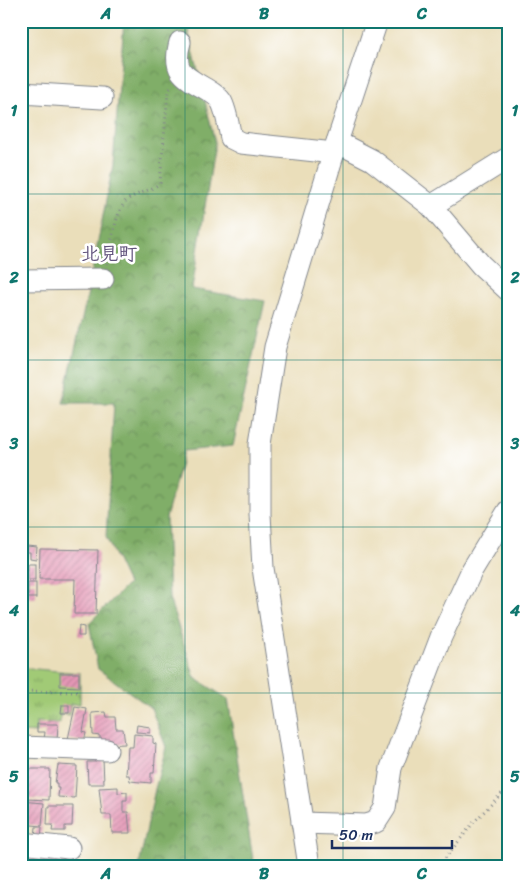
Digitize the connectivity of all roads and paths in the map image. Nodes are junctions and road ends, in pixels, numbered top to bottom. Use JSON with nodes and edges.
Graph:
{"nodes":[{"id":1,"x":377,"y":21,"type":"edge"},
{"id":2,"x":180,"y":42,"type":"dead end"},
{"id":3,"x":185,"y":77,"type":"junction"},
{"id":4,"x":21,"y":93,"type":"edge"},
{"id":5,"x":102,"y":98,"type":"dead end"},
{"id":6,"x":335,"y":148,"type":"junction"},
{"id":7,"x":508,"y":158,"type":"edge"},
{"id":8,"x":431,"y":206,"type":"junction"},
{"id":9,"x":103,"y":279,"type":"joint"},
{"id":10,"x":21,"y":280,"type":"edge"},
{"id":11,"x":508,"y":290,"type":"edge"},
{"id":12,"x":508,"y":511,"type":"edge"},
{"id":13,"x":21,"y":691,"type":"edge"},
{"id":14,"x":77,"y":692,"type":"dead end"},
{"id":15,"x":21,"y":747,"type":"edge"},
{"id":16,"x":107,"y":750,"type":"dead end"},
{"id":17,"x":508,"y":787,"type":"edge"},
{"id":18,"x":302,"y":823,"type":"junction"},
{"id":19,"x":21,"y":843,"type":"edge"},
{"id":20,"x":69,"y":848,"type":"dead end"},
{"id":21,"x":309,"y":866,"type":"edge"},
{"id":22,"x":439,"y":866,"type":"edge"}],
"edges":[{"from":1,"to":6,"type":"street"},
{"from":2,"to":3,"type":"street"},
{"from":3,"to":6,"type":"street"},
{"from":3,"to":9,"type":"path"},
{"from":4,"to":5,"type":"street"},
{"from":6,"to":8,"type":"street"},
{"from":6,"to":18,"type":"street"},
{"from":7,"to":8,"type":"street"},
{"from":8,"to":11,"type":"street"},
{"from":9,"to":10,"type":"street"},
{"from":12,"to":18,"type":"street"},
{"from":13,"to":14,"type":"path"},
{"from":15,"to":16,"type":"street"},
{"from":17,"to":22,"type":"path"},
{"from":18,"to":21,"type":"street"},
{"from":19,"to":20,"type":"street"}]}
